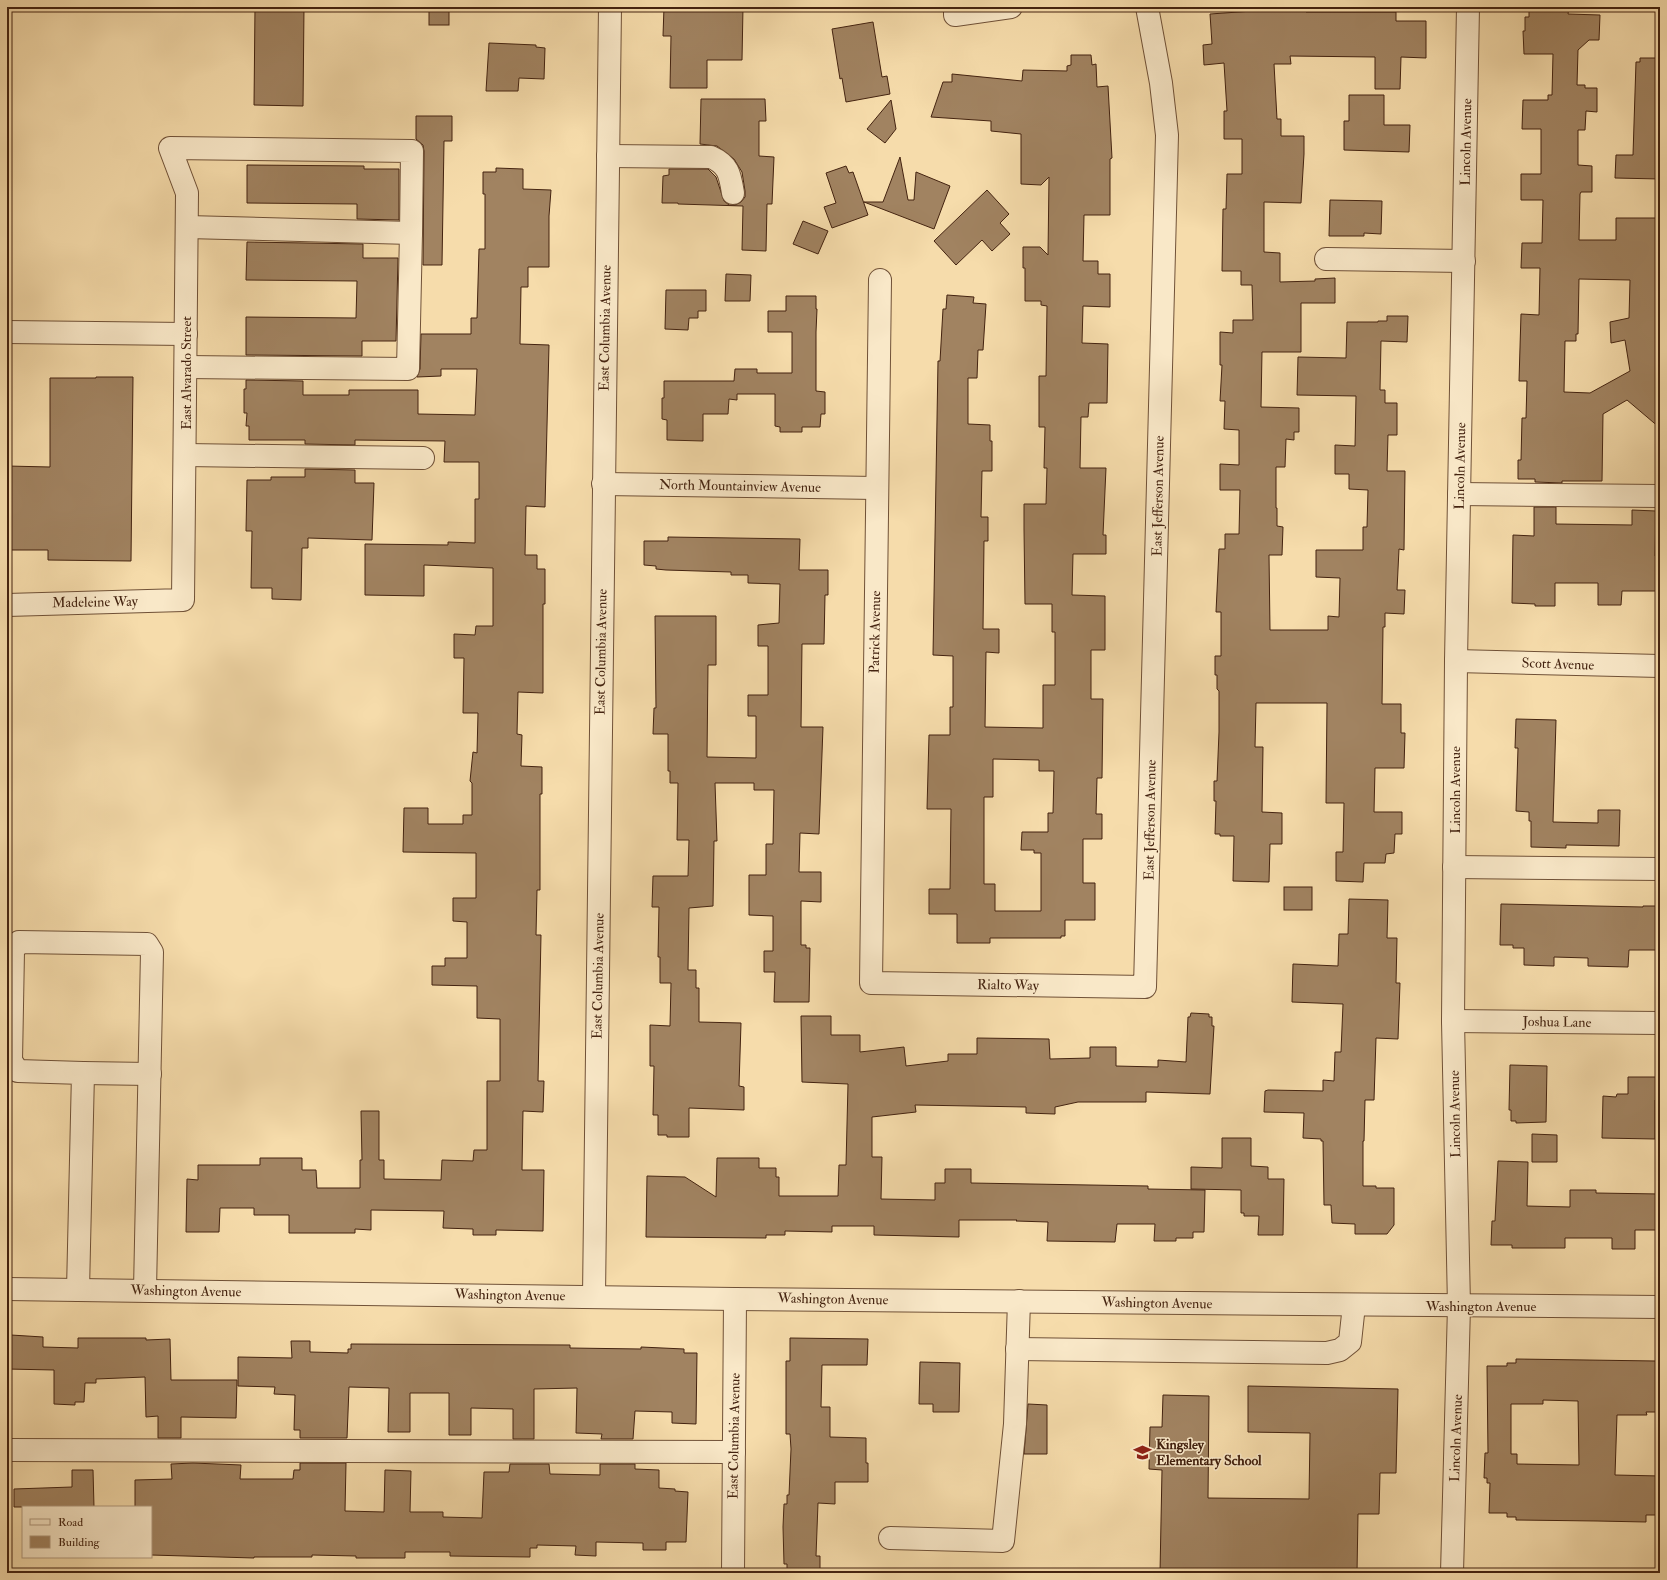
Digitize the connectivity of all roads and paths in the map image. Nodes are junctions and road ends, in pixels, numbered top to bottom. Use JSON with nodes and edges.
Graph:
{"nodes":[{"id":1,"x":610,"y":7,"type":"edge"},
{"id":2,"x":1011,"y":7,"type":"edge"},
{"id":3,"x":1147,"y":7,"type":"edge"},
{"id":4,"x":1468,"y":7,"type":"edge"},
{"id":5,"x":955,"y":11,"type":"edge"},
{"id":6,"x":608,"y":156,"type":"junction"},
{"id":7,"x":733,"y":193,"type":"dead end"},
{"id":8,"x":187,"y":226,"type":"junction"},
{"id":9,"x":411,"y":233,"type":"junction"},
{"id":10,"x":1326,"y":259,"type":"dead end"},
{"id":11,"x":1464,"y":260,"type":"junction"},
{"id":12,"x":880,"y":280,"type":"dead end"},
{"id":13,"x":7,"y":332,"type":"edge"},
{"id":14,"x":186,"y":334,"type":"junction"},
{"id":15,"x":186,"y":367,"type":"junction"},
{"id":16,"x":185,"y":454,"type":"junction"},
{"id":17,"x":423,"y":458,"type":"dead end"},
{"id":18,"x":603,"y":484,"type":"junction"},
{"id":19,"x":876,"y":488,"type":"junction"},
{"id":20,"x":1459,"y":494,"type":"junction"},
{"id":21,"x":1660,"y":496,"type":"edge"},
{"id":22,"x":183,"y":600,"type":"joint"},
{"id":23,"x":7,"y":604,"type":"edge"},
{"id":24,"x":1456,"y":661,"type":"junction"},
{"id":25,"x":1660,"y":666,"type":"edge"},
{"id":26,"x":1454,"y":867,"type":"junction"},
{"id":27,"x":1660,"y":869,"type":"edge"},
{"id":28,"x":871,"y":983,"type":"joint"},
{"id":29,"x":1145,"y":986,"type":"joint"},
{"id":30,"x":1453,"y":1021,"type":"junction"},
{"id":31,"x":1660,"y":1023,"type":"edge"},
{"id":32,"x":83,"y":1073,"type":"junction"},
{"id":33,"x":150,"y":1074,"type":"junction"},
{"id":34,"x":7,"y":1289,"type":"edge"},
{"id":35,"x":78,"y":1290,"type":"junction"},
{"id":36,"x":145,"y":1290,"type":"junction"},
{"id":37,"x":594,"y":1296,"type":"junction"},
{"id":38,"x":735,"y":1298,"type":"junction"},
{"id":39,"x":1018,"y":1301,"type":"junction"},
{"id":40,"x":1354,"y":1305,"type":"junction"},
{"id":41,"x":1459,"y":1306,"type":"junction"},
{"id":42,"x":1660,"y":1307,"type":"edge"},
{"id":43,"x":1017,"y":1349,"type":"junction"},
{"id":44,"x":7,"y":1450,"type":"edge"},
{"id":45,"x":734,"y":1452,"type":"junction"},
{"id":46,"x":890,"y":1538,"type":"dead end"},
{"id":47,"x":733,"y":1573,"type":"edge"},
{"id":48,"x":1452,"y":1573,"type":"edge"}],
"edges":[{"from":1,"to":6,"type":"street","name":"East Columbia Avenue"},
{"from":2,"to":5,"type":"street"},
{"from":3,"to":29,"type":"street","name":"East Jefferson Avenue"},
{"from":4,"to":11,"type":"street","name":"Lincoln Avenue"},
{"from":6,"to":7,"type":"street"},
{"from":6,"to":18,"type":"street","name":"East Columbia Avenue"},
{"from":8,"to":9,"type":"street"},
{"from":8,"to":9,"type":"street","name":"East Alvarado Street"},
{"from":8,"to":14,"type":"street","name":"East Alvarado Street"},
{"from":9,"to":15,"type":"street"},
{"from":10,"to":11,"type":"street"},
{"from":11,"to":20,"type":"street","name":"Lincoln Avenue"},
{"from":12,"to":19,"type":"street","name":"Patrick Avenue"},
{"from":13,"to":14,"type":"street"},
{"from":14,"to":15,"type":"street","name":"East Alvarado Street"},
{"from":15,"to":16,"type":"street","name":"East Alvarado Street"},
{"from":16,"to":17,"type":"street"},
{"from":16,"to":22,"type":"street","name":"East Alvarado Street"},
{"from":18,"to":19,"type":"street","name":"North Mountainview Avenue"},
{"from":18,"to":37,"type":"street","name":"East Columbia Avenue"},
{"from":19,"to":28,"type":"street","name":"Patrick Avenue"},
{"from":20,"to":21,"type":"street"},
{"from":20,"to":24,"type":"street","name":"Lincoln Avenue"},
{"from":22,"to":23,"type":"street","name":"Madeleine Way"},
{"from":24,"to":25,"type":"street","name":"Scott Avenue"},
{"from":24,"to":26,"type":"street","name":"Lincoln Avenue"},
{"from":26,"to":27,"type":"street"},
{"from":26,"to":30,"type":"street","name":"Lincoln Avenue"},
{"from":28,"to":29,"type":"street","name":"Rialto Way"},
{"from":30,"to":31,"type":"street","name":"Joshua Lane"},
{"from":30,"to":41,"type":"street","name":"Lincoln Avenue"},
{"from":32,"to":33,"type":"street"},
{"from":32,"to":33,"type":"street"},
{"from":32,"to":35,"type":"street"},
{"from":33,"to":36,"type":"street"},
{"from":34,"to":35,"type":"street","name":"Washington Avenue"},
{"from":35,"to":36,"type":"street","name":"Washington Avenue"},
{"from":36,"to":37,"type":"street","name":"Washington Avenue"},
{"from":37,"to":38,"type":"street","name":"Washington Avenue"},
{"from":38,"to":39,"type":"street","name":"Washington Avenue"},
{"from":38,"to":45,"type":"street","name":"East Columbia Avenue"},
{"from":39,"to":40,"type":"street","name":"Washington Avenue"},
{"from":39,"to":43,"type":"street"},
{"from":40,"to":41,"type":"street","name":"Washington Avenue"},
{"from":40,"to":43,"type":"street"},
{"from":41,"to":42,"type":"street","name":"Washington Avenue"},
{"from":41,"to":48,"type":"street","name":"Lincoln Avenue"},
{"from":43,"to":46,"type":"street"},
{"from":44,"to":45,"type":"street"},
{"from":45,"to":47,"type":"street","name":"East Columbia Avenue"}]}
